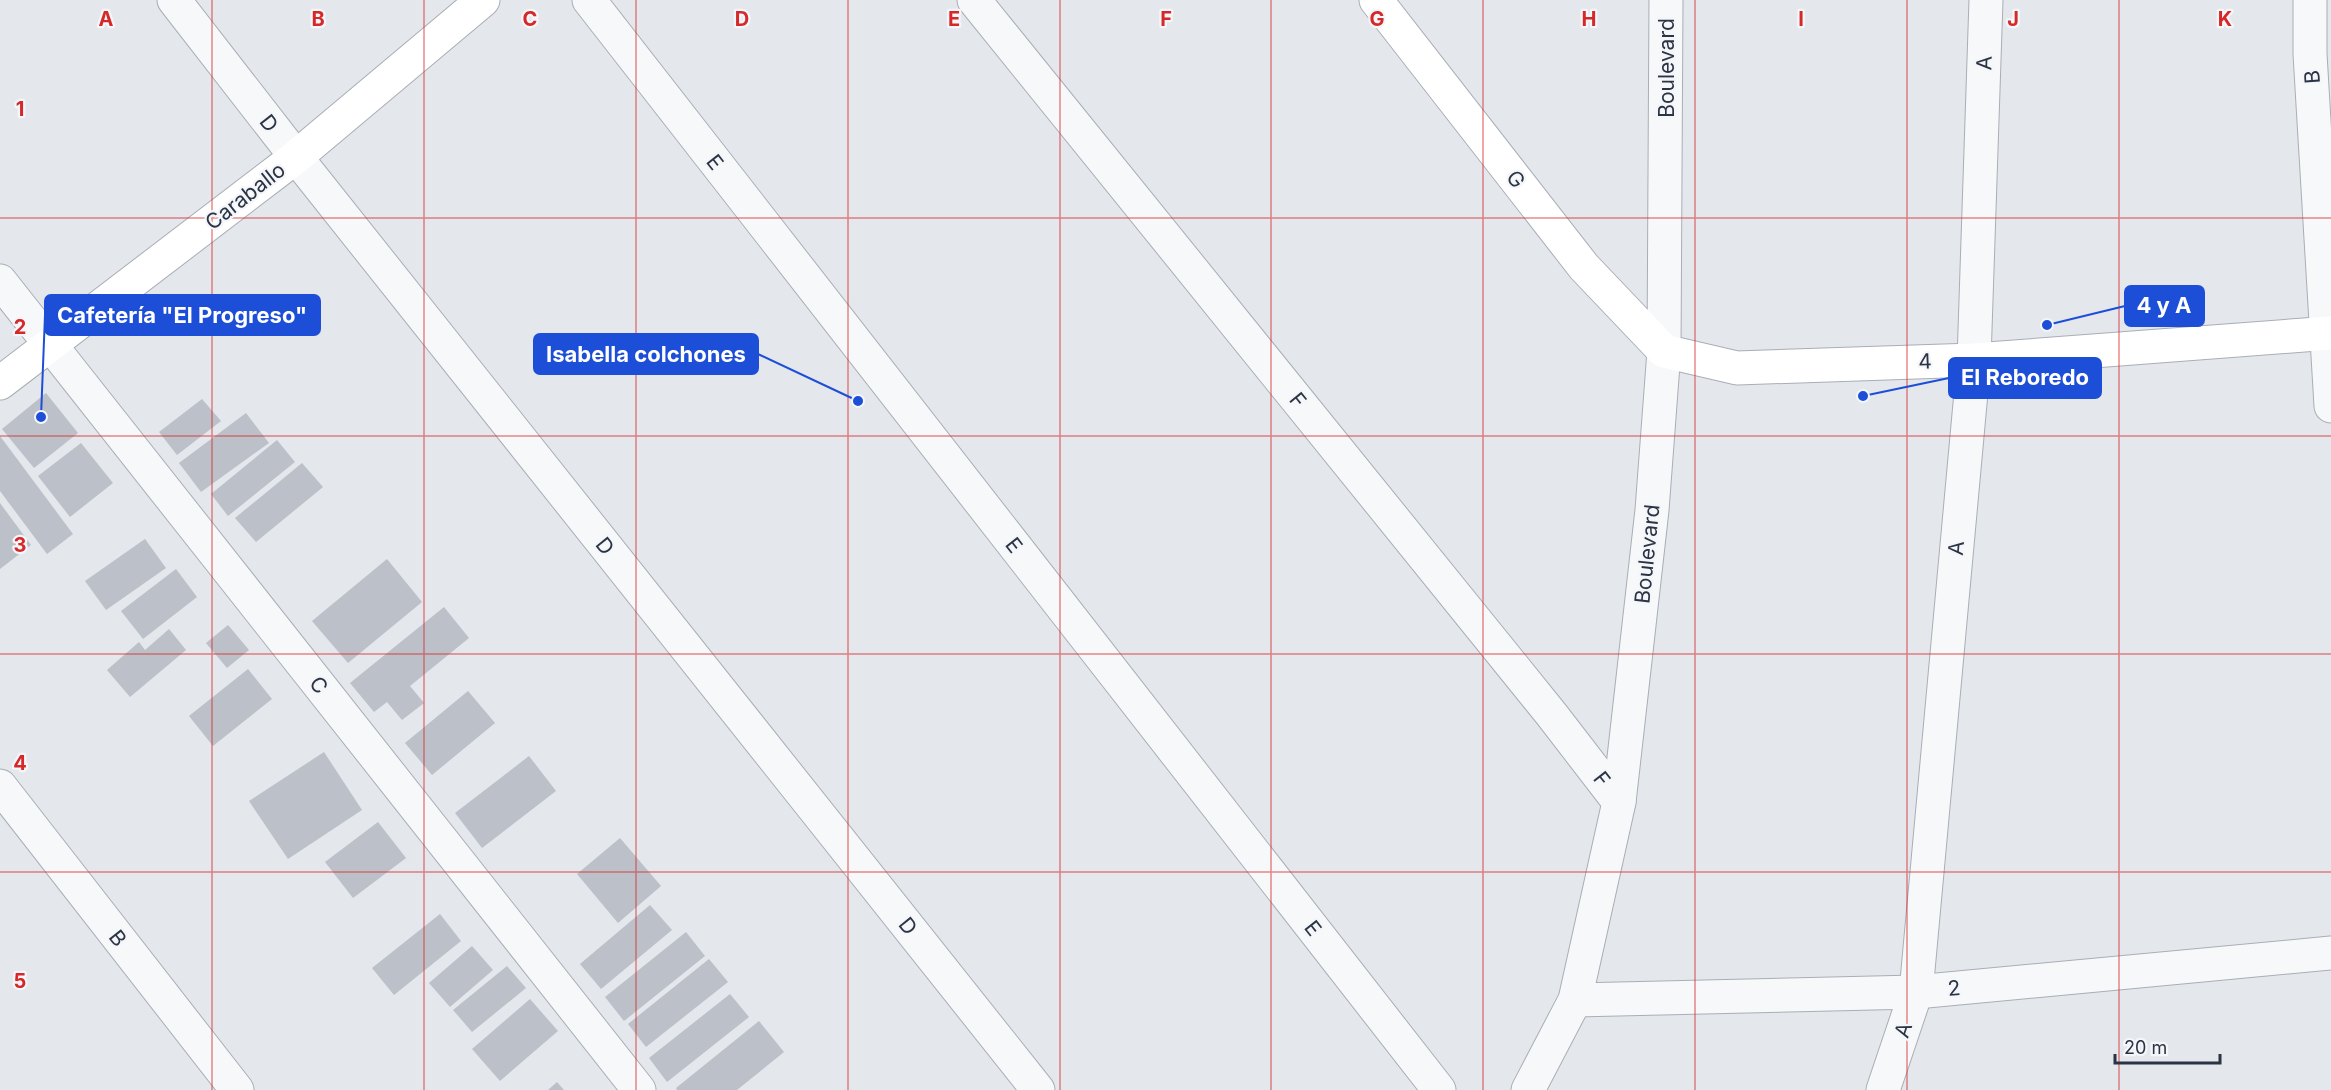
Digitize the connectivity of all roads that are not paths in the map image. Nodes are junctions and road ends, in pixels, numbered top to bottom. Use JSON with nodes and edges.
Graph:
{"nodes":[{"id":1,"x":174,"y":0,"type":"edge"},
{"id":2,"x":483,"y":0,"type":"edge"},
{"id":3,"x":590,"y":0,"type":"edge"},
{"id":4,"x":974,"y":0,"type":"edge"},
{"id":5,"x":1376,"y":0,"type":"edge"},
{"id":6,"x":1666,"y":0,"type":"edge"},
{"id":7,"x":1986,"y":0,"type":"edge"},
{"id":8,"x":2310,"y":0,"type":"edge"},
{"id":9,"x":2321,"y":52,"type":"edge"},
{"id":10,"x":296,"y":157,"type":"junction"},
{"id":11,"x":0,"y":281,"type":"edge"},
{"id":12,"x":2330,"y":333,"type":"edge"},
{"id":13,"x":51,"y":346,"type":"junction"},
{"id":14,"x":1664,"y":351,"type":"junction"},
{"id":15,"x":1974,"y":360,"type":"junction"},
{"id":16,"x":0,"y":382,"type":"edge"},
{"id":17,"x":2331,"y":406,"type":"edge"},
{"id":18,"x":0,"y":786,"type":"edge"},
{"id":19,"x":1619,"y":802,"type":"junction"},
{"id":20,"x":2331,"y":953,"type":"edge"},
{"id":21,"x":1916,"y":992,"type":"junction"},
{"id":22,"x":1575,"y":1000,"type":"junction"},
{"id":23,"x":237,"y":1090,"type":"edge"},
{"id":24,"x":639,"y":1090,"type":"edge"},
{"id":25,"x":1038,"y":1090,"type":"edge"},
{"id":26,"x":1439,"y":1090,"type":"edge"},
{"id":27,"x":1528,"y":1090,"type":"edge"},
{"id":28,"x":1883,"y":1090,"type":"edge"}],
"edges":[{"from":1,"to":10,"type":"street","name":"D"},
{"from":2,"to":10,"type":"street","name":"Caraballo"},
{"from":3,"to":26,"type":"street","name":"E"},
{"from":4,"to":19,"type":"street","name":"F"},
{"from":5,"to":14,"type":"street","name":"G"},
{"from":6,"to":14,"type":"street","name":"Boulevard"},
{"from":7,"to":15,"type":"street","name":"A"},
{"from":8,"to":9,"type":"street","name":"B"},
{"from":9,"to":12,"type":"street","name":"B"},
{"from":10,"to":13,"type":"street","name":"Caraballo"},
{"from":10,"to":25,"type":"street","name":"D"},
{"from":11,"to":13,"type":"street","name":"C"},
{"from":12,"to":15,"type":"street","name":"4"},
{"from":12,"to":17,"type":"street","name":"B"},
{"from":13,"to":16,"type":"street","name":"Caraballo"},
{"from":13,"to":24,"type":"street","name":"C"},
{"from":14,"to":15,"type":"street","name":"4"},
{"from":14,"to":19,"type":"street","name":"Boulevard"},
{"from":15,"to":21,"type":"street","name":"A"},
{"from":18,"to":23,"type":"street","name":"B"},
{"from":19,"to":22,"type":"street","name":"Boulevard"},
{"from":20,"to":21,"type":"street","name":"2"},
{"from":21,"to":22,"type":"street","name":"2"},
{"from":21,"to":28,"type":"street","name":"A"},
{"from":22,"to":27,"type":"street","name":"Boulevard"}]}
